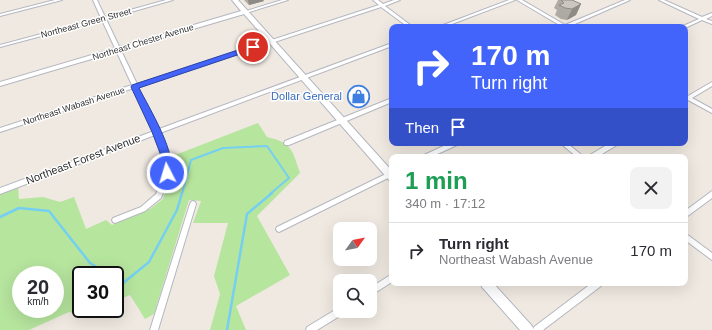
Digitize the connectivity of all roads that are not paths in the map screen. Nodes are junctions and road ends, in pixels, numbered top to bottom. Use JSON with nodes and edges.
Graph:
{"nodes":[{"id":1,"x":60,"y":0,"type":"edge"},
{"id":2,"x":95,"y":0,"type":"edge"},
{"id":3,"x":171,"y":0,"type":"edge"},
{"id":4,"x":235,"y":0,"type":"edge"},
{"id":5,"x":286,"y":0,"type":"edge"},
{"id":6,"x":375,"y":0,"type":"edge"},
{"id":7,"x":398,"y":0,"type":"edge"},
{"id":8,"x":513,"y":0,"type":"edge"},
{"id":9,"x":519,"y":0,"type":"edge"},
{"id":10,"x":628,"y":0,"type":"edge"},
{"id":11,"x":661,"y":0,"type":"edge"},
{"id":12,"x":382,"y":5,"type":"junction"},
{"id":13,"x":245,"y":12,"type":"junction"},
{"id":14,"x":712,"y":14,"type":"edge"},
{"id":15,"x":0,"y":15,"type":"edge"},
{"id":16,"x":103,"y":18,"type":"junction"},
{"id":17,"x":702,"y":19,"type":"junction"},
{"id":18,"x":407,"y":24,"type":"edge"},
{"id":19,"x":448,"y":24,"type":"edge"},
{"id":20,"x":560,"y":24,"type":"edge"},
{"id":21,"x":572,"y":24,"type":"edge"},
{"id":22,"x":712,"y":24,"type":"edge"},
{"id":23,"x":688,"y":26,"type":"edge"},
{"id":24,"x":272,"y":41,"type":"junction"},
{"id":25,"x":389,"y":45,"type":"edge"},
{"id":26,"x":0,"y":46,"type":"edge"},
{"id":27,"x":118,"y":50,"type":"junction"},
{"id":28,"x":303,"y":77,"type":"junction"},
{"id":29,"x":0,"y":84,"type":"edge"},
{"id":30,"x":712,"y":84,"type":"edge"},
{"id":31,"x":134,"y":87,"type":"junction"},
{"id":32,"x":688,"y":97,"type":"edge"},
{"id":33,"x":688,"y":99,"type":"edge"},
{"id":34,"x":389,"y":101,"type":"edge"},
{"id":35,"x":712,"y":111,"type":"edge"},
{"id":36,"x":342,"y":121,"type":"junction"},
{"id":37,"x":0,"y":130,"type":"edge"},
{"id":38,"x":157,"y":132,"type":"junction"},
{"id":39,"x":288,"y":143,"type":"dead end"},
{"id":40,"x":449,"y":146,"type":"edge"},
{"id":41,"x":567,"y":146,"type":"edge"},
{"id":42,"x":610,"y":146,"type":"edge"},
{"id":43,"x":432,"y":154,"type":"edge"},
{"id":44,"x":577,"y":154,"type":"edge"},
{"id":45,"x":597,"y":154,"type":"edge"},
{"id":46,"x":389,"y":173,"type":"edge"},
{"id":47,"x":389,"y":176,"type":"edge"},
{"id":48,"x":0,"y":191,"type":"edge"},
{"id":49,"x":712,"y":194,"type":"edge"},
{"id":50,"x":193,"y":204,"type":"dead end"},
{"id":51,"x":688,"y":213,"type":"edge"},
{"id":52,"x":114,"y":220,"type":"dead end"},
{"id":53,"x":279,"y":229,"type":"dead end"},
{"id":54,"x":688,"y":238,"type":"edge"},
{"id":55,"x":712,"y":257,"type":"edge"},
{"id":56,"x":389,"y":280,"type":"edge"},
{"id":57,"x":489,"y":286,"type":"edge"},
{"id":58,"x":594,"y":286,"type":"edge"},
{"id":59,"x":377,"y":288,"type":"edge"},
{"id":60,"x":333,"y":315,"type":"edge"},
{"id":61,"x":154,"y":330,"type":"edge"},
{"id":62,"x":310,"y":330,"type":"edge"},
{"id":63,"x":528,"y":330,"type":"edge"},
{"id":64,"x":538,"y":330,"type":"edge"}],
"edges":[{"from":1,"to":15,"type":"street"},
{"from":2,"to":16,"type":"street"},
{"from":3,"to":16,"type":"street","name":"Northeast Green Street"},
{"from":4,"to":13,"type":"main road"},
{"from":5,"to":13,"type":"street","name":"Northeast Chester Avenue"},
{"from":6,"to":12,"type":"street"},
{"from":7,"to":12,"type":"street","name":"Northeast Wabash Avenue"},
{"from":8,"to":19,"type":"street"},
{"from":9,"to":20,"type":"street"},
{"from":10,"to":21,"type":"street"},
{"from":11,"to":17,"type":"street"},
{"from":12,"to":18,"type":"street"},
{"from":12,"to":24,"type":"street","name":"Northeast Wabash Avenue"},
{"from":13,"to":24,"type":"main road"},
{"from":13,"to":27,"type":"main road","name":"Northeast Chester Avenue"},
{"from":14,"to":17,"type":"street"},
{"from":16,"to":26,"type":"street","name":"Northeast Green Street"},
{"from":16,"to":27,"type":"street"},
{"from":17,"to":22,"type":"street"},
{"from":17,"to":23,"type":"street"},
{"from":24,"to":28,"type":"main road"},
{"from":24,"to":31,"type":"street","name":"Northeast Wabash Avenue"},
{"from":25,"to":28,"type":"street","name":"Northeast Forest Avenue"},
{"from":27,"to":29,"type":"main road","name":"Northeast Chester Avenue"},
{"from":27,"to":31,"type":"street"},
{"from":28,"to":36,"type":"main road"},
{"from":28,"to":38,"type":"street","name":"Northeast Forest Avenue"},
{"from":30,"to":32,"type":"street"},
{"from":31,"to":37,"type":"street","name":"Northeast Wabash Avenue"},
{"from":31,"to":38,"type":"street"},
{"from":33,"to":35,"type":"street"},
{"from":34,"to":36,"type":"street"},
{"from":36,"to":39,"type":"street"},
{"from":36,"to":46,"type":"main road"},
{"from":38,"to":48,"type":"street","name":"Northeast Forest Avenue"},
{"from":38,"to":52,"type":"street"},
{"from":40,"to":43,"type":"street"},
{"from":41,"to":44,"type":"street"},
{"from":42,"to":45,"type":"street"},
{"from":47,"to":53,"type":"street"},
{"from":49,"to":51,"type":"street"},
{"from":50,"to":61,"type":"street"},
{"from":54,"to":55,"type":"street"},
{"from":56,"to":59,"type":"street"},
{"from":57,"to":63,"type":"main road"},
{"from":58,"to":64,"type":"street"},
{"from":60,"to":62,"type":"street"}]}
